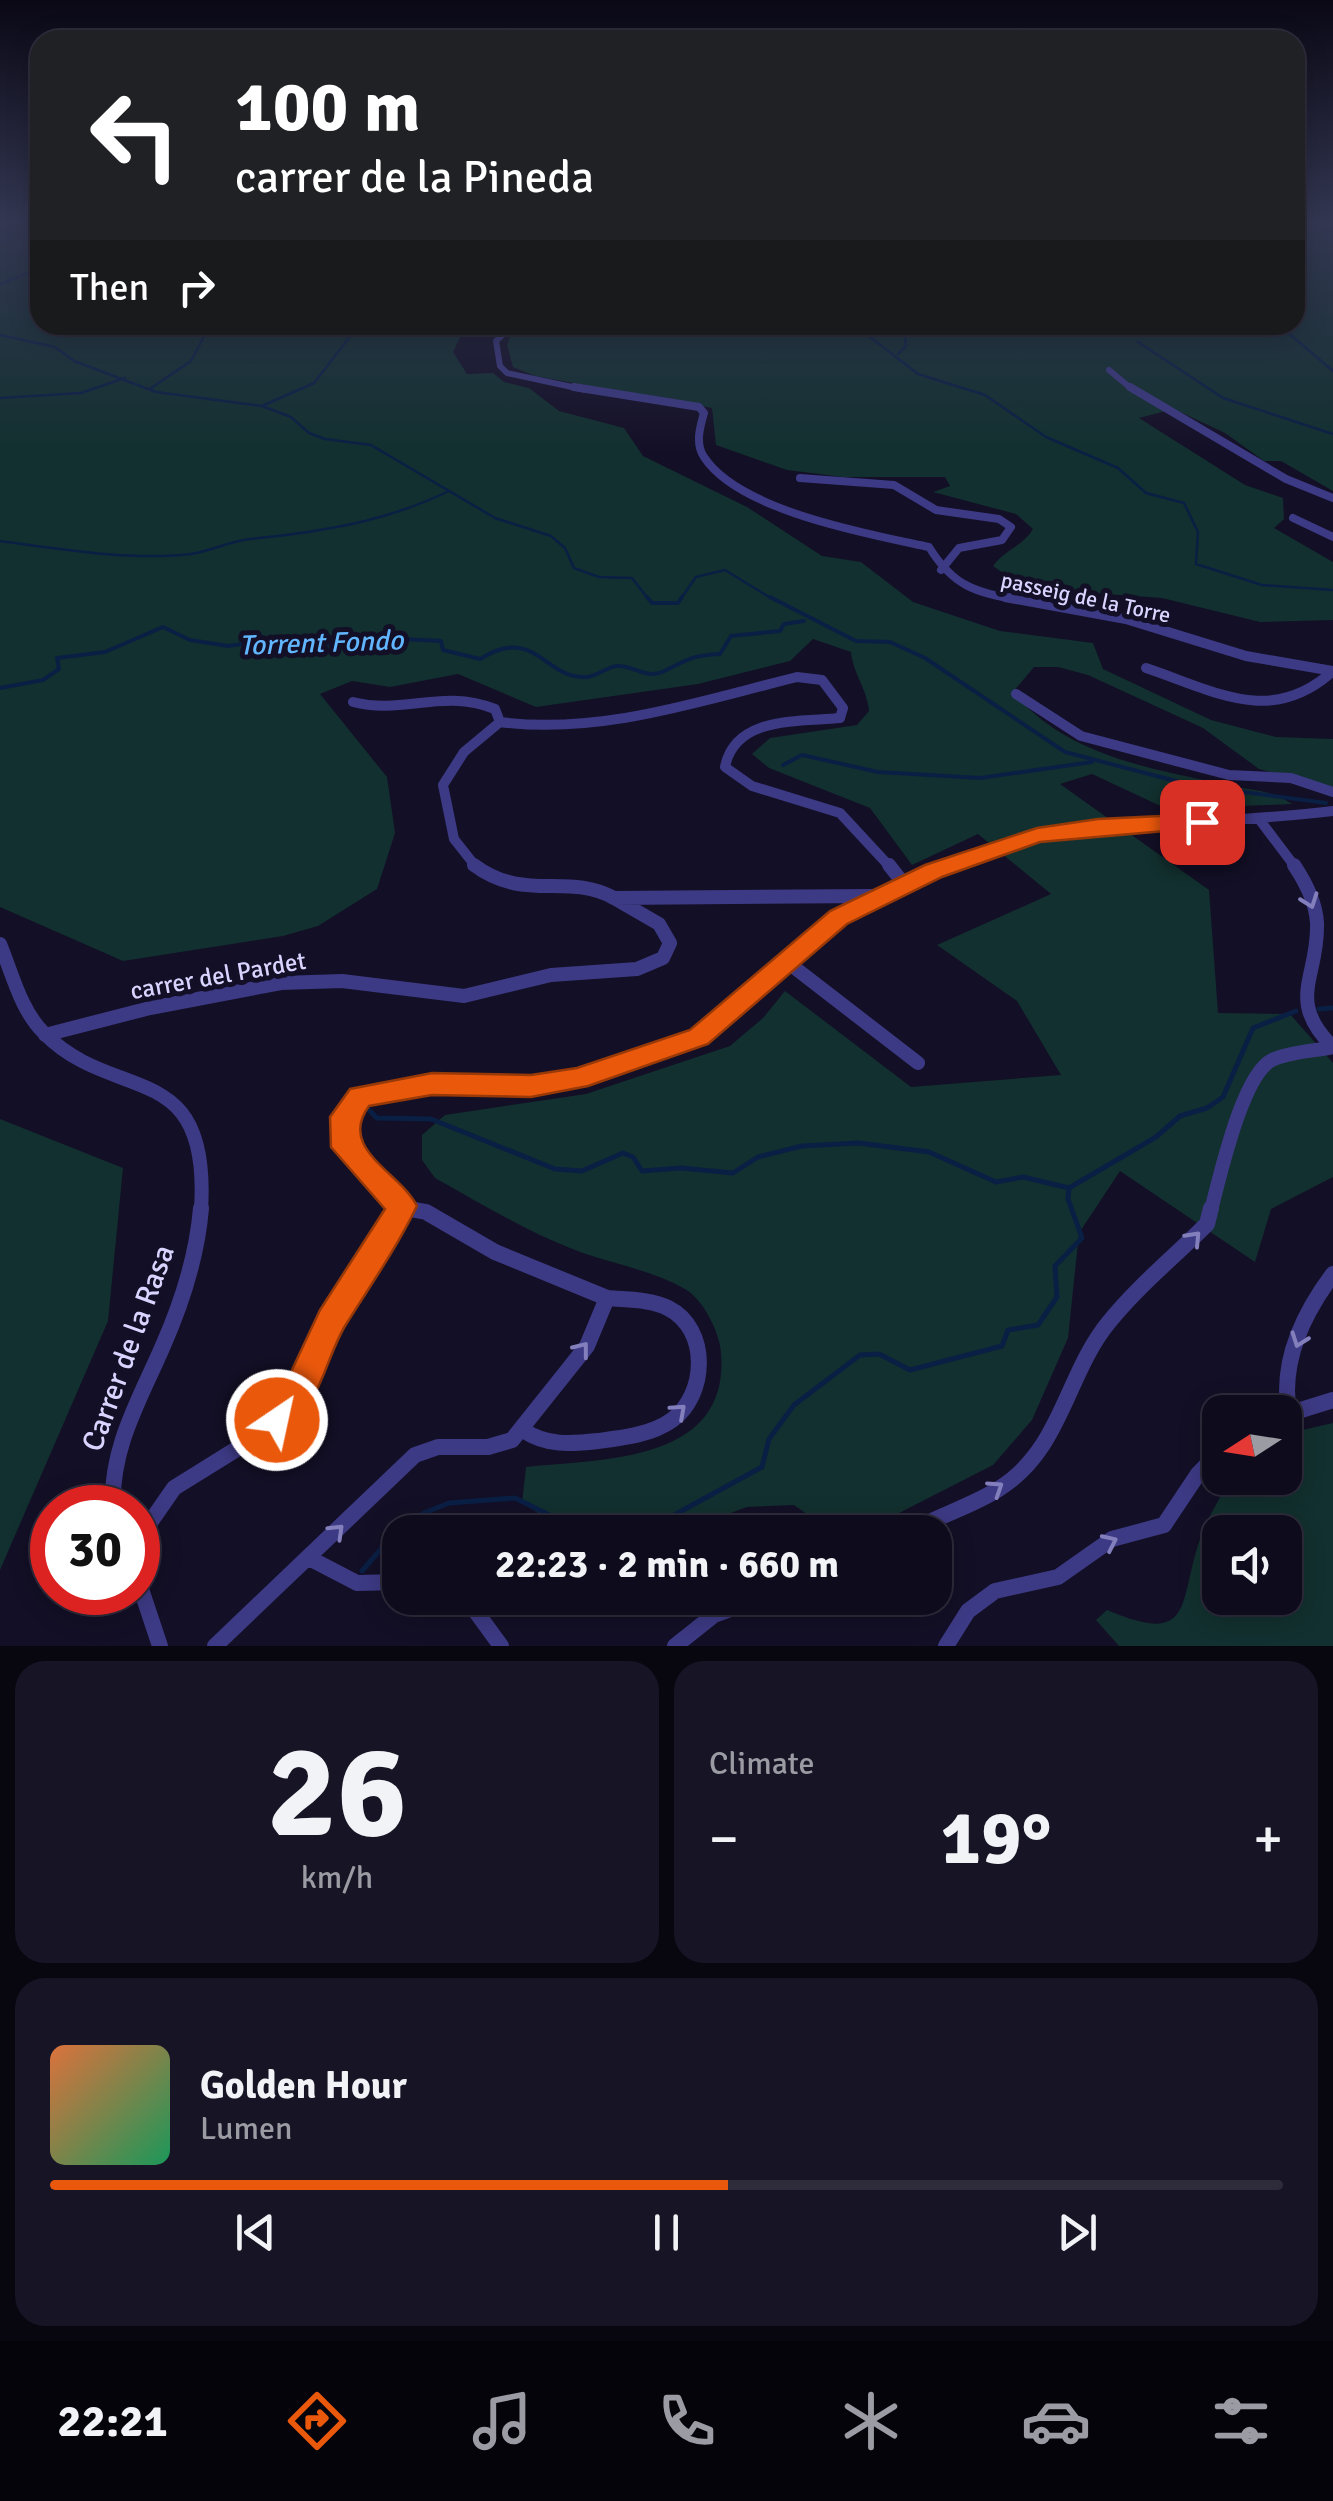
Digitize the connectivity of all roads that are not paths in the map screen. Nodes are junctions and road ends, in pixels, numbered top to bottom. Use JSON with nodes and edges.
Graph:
{"nodes":[{"id":1,"x":503,"y":335,"type":"edge"},
{"id":2,"x":1109,"y":370,"type":"dead end"},
{"id":3,"x":800,"y":478,"type":"dead end"},
{"id":4,"x":1333,"y":498,"type":"edge"},
{"id":5,"x":1293,"y":518,"type":"dead end"},
{"id":6,"x":1333,"y":537,"type":"edge"},
{"id":7,"x":941,"y":570,"type":"junction"},
{"id":8,"x":1146,"y":668,"type":"dead end"},
{"id":9,"x":1333,"y":671,"type":"edge"},
{"id":10,"x":1016,"y":694,"type":"dead end"},
{"id":11,"x":353,"y":702,"type":"dead end"},
{"id":12,"x":500,"y":722,"type":"junction"},
{"id":13,"x":1333,"y":792,"type":"edge"},
{"id":14,"x":1333,"y":811,"type":"edge"},
{"id":15,"x":1260,"y":819,"type":"junction"},
{"id":16,"x":904,"y":884,"type":"junction"},
{"id":17,"x":874,"y":896,"type":"junction"},
{"id":18,"x":614,"y":898,"type":"junction"},
{"id":19,"x":0,"y":944,"type":"edge"},
{"id":20,"x":786,"y":960,"type":"junction"},
{"id":21,"x":46,"y":1036,"type":"junction"},
{"id":22,"x":1333,"y":1047,"type":"edge"},
{"id":23,"x":918,"y":1063,"type":"dead end"},
{"id":24,"x":402,"y":1206,"type":"junction"},
{"id":25,"x":1333,"y":1274,"type":"edge"},
{"id":26,"x":607,"y":1298,"type":"junction"},
{"id":27,"x":1286,"y":1395,"type":"edge"},
{"id":28,"x":1333,"y":1400,"type":"edge"},
{"id":29,"x":1302,"y":1409,"type":"edge"},
{"id":30,"x":522,"y":1430,"type":"junction"},
{"id":31,"x":1202,"y":1470,"type":"edge"},
{"id":32,"x":116,"y":1485,"type":"edge"},
{"id":33,"x":160,"y":1508,"type":"edge"},
{"id":34,"x":939,"y":1515,"type":"edge"},
{"id":35,"x":309,"y":1558,"type":"junction"},
{"id":36,"x":382,"y":1582,"type":"edge"},
{"id":37,"x":150,"y":1615,"type":"edge"},
{"id":38,"x":478,"y":1615,"type":"edge"},
{"id":39,"x":714,"y":1615,"type":"edge"},
{"id":40,"x":160,"y":1646,"type":"edge"},
{"id":41,"x":215,"y":1646,"type":"edge"},
{"id":42,"x":500,"y":1646,"type":"edge"},
{"id":43,"x":674,"y":1646,"type":"edge"},
{"id":44,"x":946,"y":1646,"type":"edge"}],
"edges":[{"from":1,"to":7,"type":"street","name":"passeig de la Torre"},
{"from":2,"to":4,"type":"street"},
{"from":3,"to":7,"type":"street"},
{"from":5,"to":6,"type":"street"},
{"from":7,"to":9,"type":"street","name":"passeig de la Torre"},
{"from":8,"to":9,"type":"street"},
{"from":10,"to":13,"type":"street"},
{"from":11,"to":12,"type":"street"},
{"from":12,"to":16,"type":"street"},
{"from":12,"to":18,"type":"street"},
{"from":14,"to":15,"type":"street"},
{"from":15,"to":16,"type":"street"},
{"from":15,"to":22,"type":"street","one_way":true},
{"from":16,"to":17,"type":"street"},
{"from":17,"to":18,"type":"street"},
{"from":17,"to":20,"type":"street"},
{"from":18,"to":21,"type":"street","name":"carrer del Pardet"},
{"from":19,"to":21,"type":"street"},
{"from":20,"to":23,"type":"street"},
{"from":20,"to":24,"type":"street"},
{"from":21,"to":32,"type":"street","name":"Carrer de la Rasa"},
{"from":34,"to":22,"type":"street","one_way":true},
{"from":24,"to":26,"type":"street"},
{"from":24,"to":33,"type":"street"},
{"from":25,"to":27,"type":"street","one_way":true},
{"from":30,"to":26,"type":"street","one_way":true},
{"from":30,"to":26,"type":"street","one_way":true},
{"from":28,"to":29,"type":"street"},
{"from":35,"to":30,"type":"street","one_way":true},
{"from":44,"to":31,"type":"street","one_way":true},
{"from":35,"to":36,"type":"street"},
{"from":35,"to":41,"type":"street"},
{"from":37,"to":40,"type":"street"},
{"from":38,"to":42,"type":"street"},
{"from":39,"to":43,"type":"street"}]}
